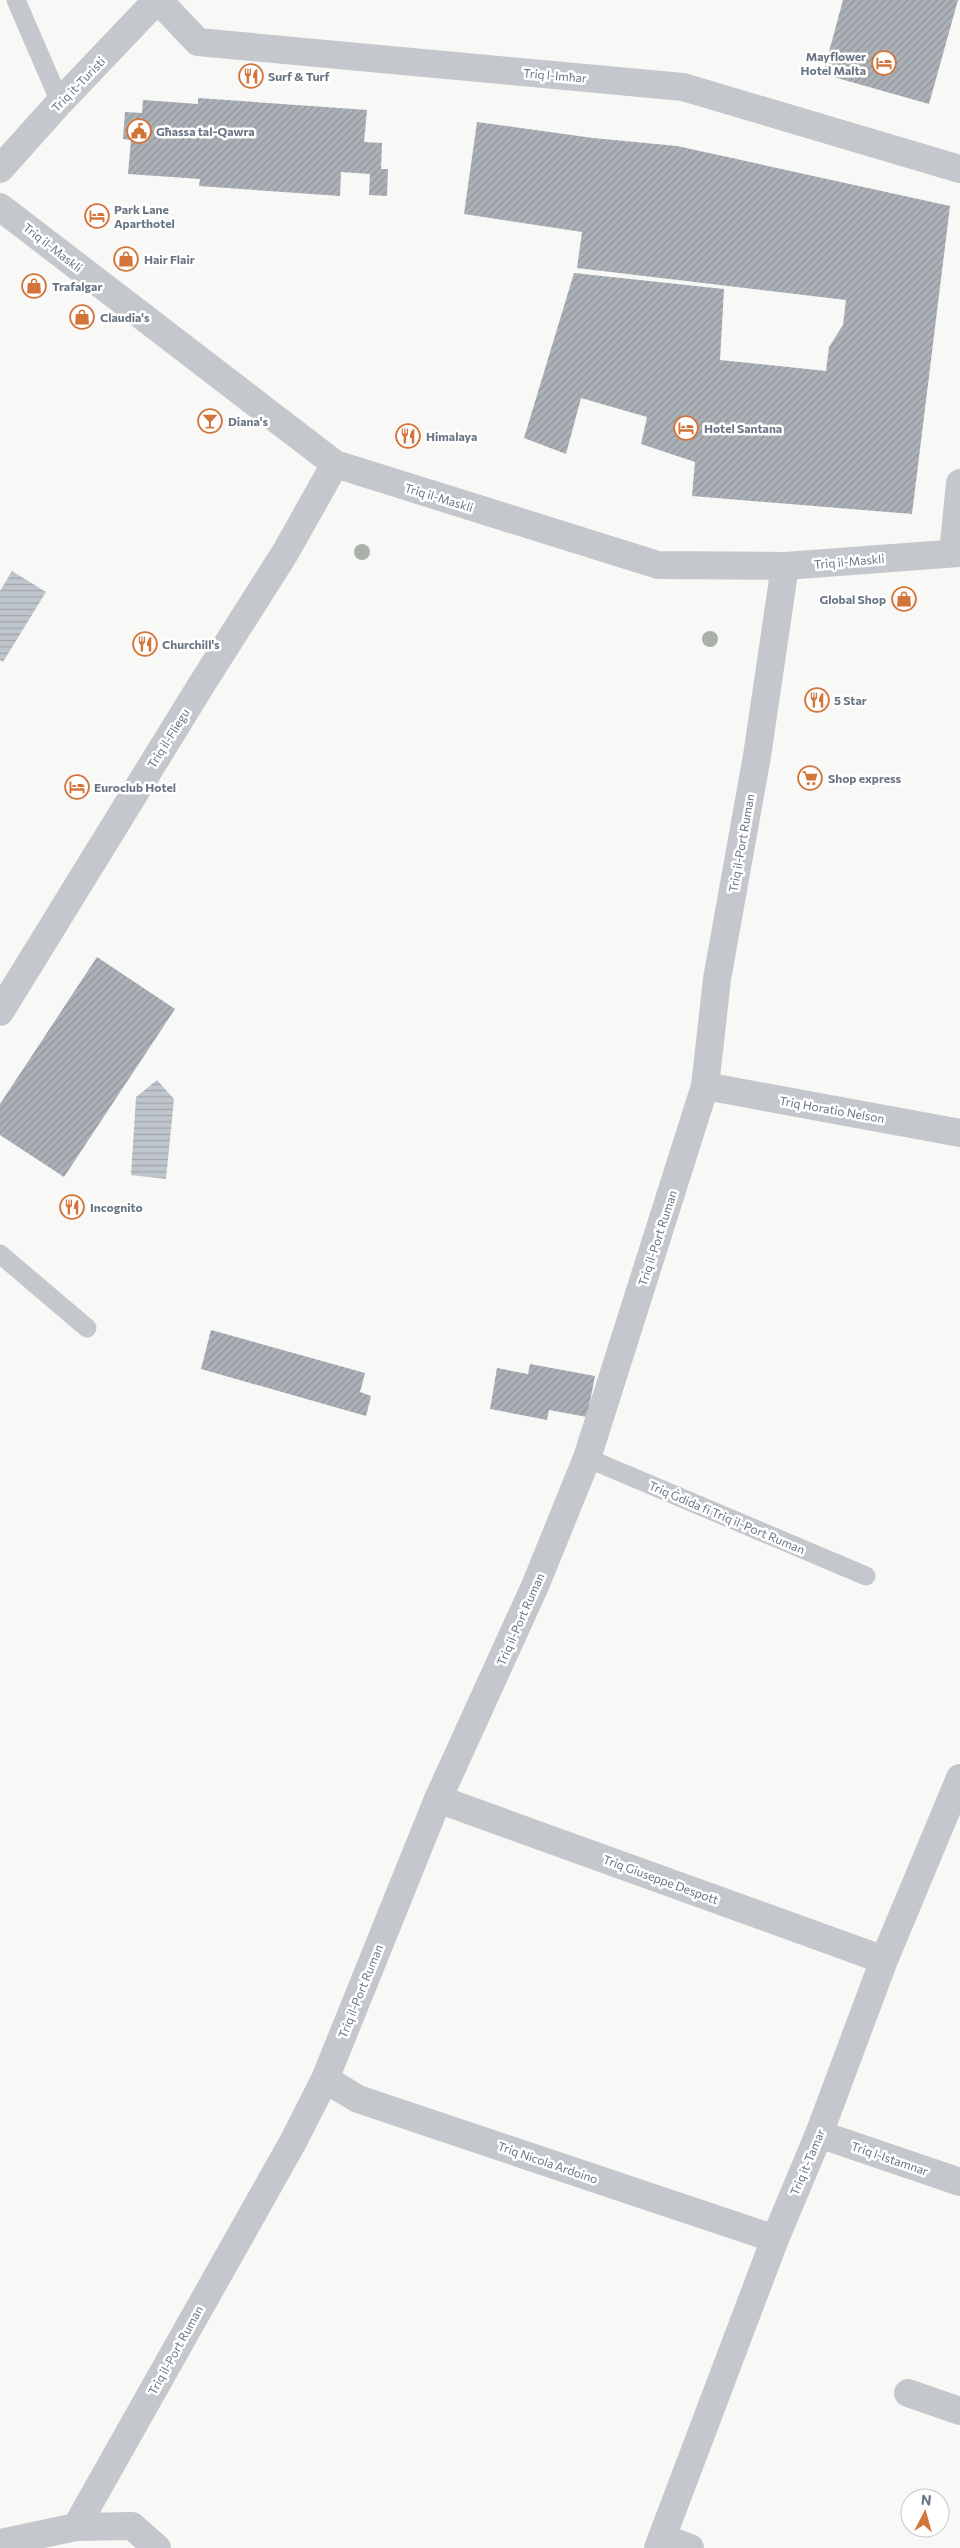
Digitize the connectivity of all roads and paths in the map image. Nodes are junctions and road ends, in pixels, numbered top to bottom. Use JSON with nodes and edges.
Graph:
{"nodes":[{"id":1,"x":16,"y":0,"type":"edge"},
{"id":2,"x":157,"y":0,"type":"edge"},
{"id":3,"x":60,"y":102,"type":"junction"},
{"id":4,"x":0,"y":169,"type":"edge"},
{"id":5,"x":960,"y":169,"type":"edge"},
{"id":6,"x":0,"y":207,"type":"edge"},
{"id":7,"x":335,"y":464,"type":"junction"},
{"id":8,"x":960,"y":483,"type":"edge"},
{"id":9,"x":957,"y":553,"type":"edge"},
{"id":10,"x":785,"y":566,"type":"junction"},
{"id":11,"x":0,"y":1012,"type":"edge"},
{"id":12,"x":705,"y":1086,"type":"junction"},
{"id":13,"x":960,"y":1133,"type":"edge"},
{"id":14,"x":0,"y":1254,"type":"edge"},
{"id":15,"x":87,"y":1328,"type":"dead end"},
{"id":16,"x":587,"y":1458,"type":"junction"},
{"id":17,"x":866,"y":1576,"type":"dead end"},
{"id":18,"x":957,"y":1793,"type":"edge"},
{"id":19,"x":438,"y":1799,"type":"junction"},
{"id":20,"x":884,"y":1960,"type":"junction"},
{"id":21,"x":324,"y":2079,"type":"junction"},
{"id":22,"x":819,"y":2134,"type":"junction"},
{"id":23,"x":960,"y":2182,"type":"edge"},
{"id":24,"x":774,"y":2239,"type":"junction"},
{"id":25,"x":908,"y":2392,"type":"dead end"},
{"id":26,"x":960,"y":2411,"type":"edge"},
{"id":27,"x":76,"y":2527,"type":"junction"},
{"id":28,"x":0,"y":2543,"type":"edge"},
{"id":29,"x":660,"y":2543,"type":"edge"},
{"id":30,"x":157,"y":2548,"type":"edge"},
{"id":31,"x":690,"y":2548,"type":"edge"}],
"edges":[{"from":1,"to":3,"type":"lane"},
{"from":2,"to":3,"type":"street","name":"Triq it-Turisti"},
{"from":2,"to":5,"type":"street","name":"Triq l-Imħar"},
{"from":3,"to":4,"type":"street","name":"Triq it-Turisti"},
{"from":6,"to":7,"type":"street","name":"Triq il-Maskli"},
{"from":7,"to":10,"type":"street","name":"Triq il-Maskli"},
{"from":7,"to":11,"type":"street","name":"Triq il-Fliegu"},
{"from":8,"to":9,"type":"street"},
{"from":9,"to":10,"type":"street","name":"Triq il-Maskli"},
{"from":10,"to":12,"type":"street","name":"Triq il-Port Ruman"},
{"from":12,"to":13,"type":"street","name":"Triq Horatio Nelson"},
{"from":12,"to":16,"type":"street","name":"Triq il-Port Ruman"},
{"from":14,"to":15,"type":"lane"},
{"from":16,"to":17,"type":"lane","name":"Triq Ġdida fi Triq il-Port Ruman"},
{"from":16,"to":19,"type":"street","name":"Triq il-Port Ruman"},
{"from":18,"to":20,"type":"street","name":"Triq it-Tamar"},
{"from":19,"to":20,"type":"street","name":"Triq Giuseppe Despott"},
{"from":19,"to":21,"type":"street","name":"Triq il-Port Ruman"},
{"from":20,"to":22,"type":"street","name":"Triq it-Tamar"},
{"from":21,"to":24,"type":"street","name":"Triq Nicola Ardoino"},
{"from":21,"to":27,"type":"street","name":"Triq il-Port Ruman"},
{"from":22,"to":23,"type":"street","name":"Triq l-Istamnar"},
{"from":22,"to":24,"type":"street","name":"Triq it-Tamar"},
{"from":24,"to":29,"type":"street","name":"Triq it-Tamar"},
{"from":25,"to":26,"type":"street"},
{"from":27,"to":28,"type":"street"},
{"from":27,"to":30,"type":"street"},
{"from":29,"to":31,"type":"street"}]}
